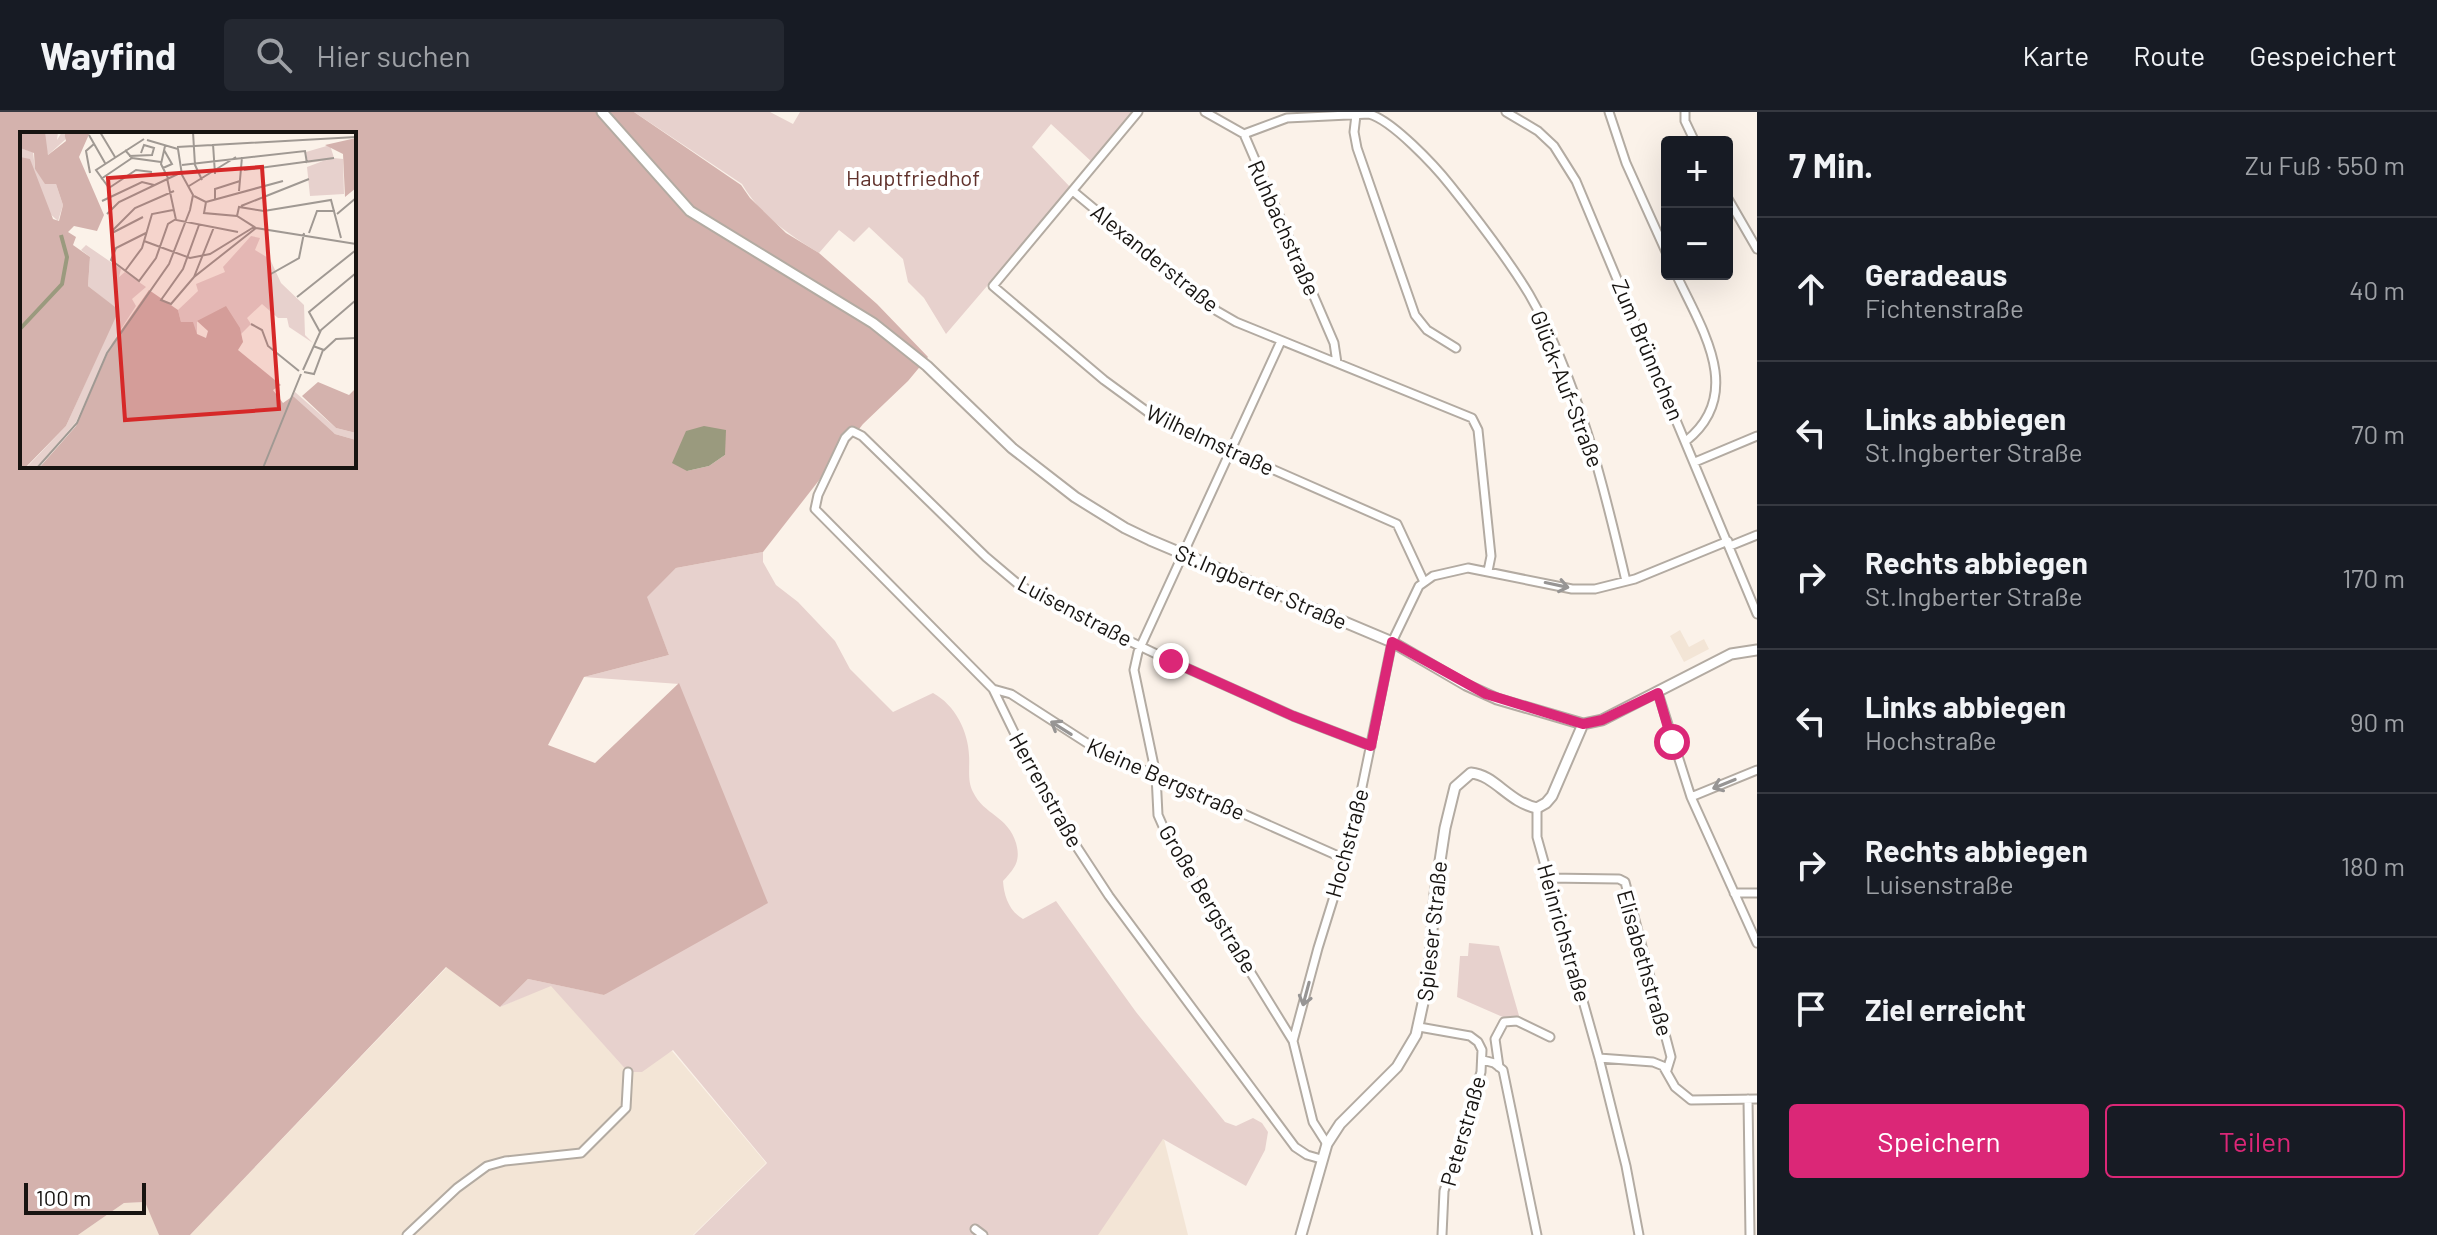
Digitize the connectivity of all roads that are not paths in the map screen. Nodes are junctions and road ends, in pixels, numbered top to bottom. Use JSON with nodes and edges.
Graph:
{"nodes":[{"id":1,"x":602,"y":112,"type":"edge"},
{"id":2,"x":1138,"y":112,"type":"edge"},
{"id":3,"x":1205,"y":112,"type":"edge"},
{"id":4,"x":1506,"y":112,"type":"edge"},
{"id":5,"x":1609,"y":112,"type":"edge"},
{"id":6,"x":1685,"y":112,"type":"edge"},
{"id":7,"x":1369,"y":113,"type":"edge"},
{"id":8,"x":1356,"y":115,"type":"junction"},
{"id":9,"x":1244,"y":134,"type":"junction"},
{"id":10,"x":1692,"y":136,"type":"edge"},
{"id":11,"x":1074,"y":192,"type":"junction"},
{"id":12,"x":1733,"y":207,"type":"edge"},
{"id":13,"x":1661,"y":241,"type":"edge"},
{"id":14,"x":1757,"y":249,"type":"edge"},
{"id":15,"x":1679,"y":280,"type":"edge"},
{"id":16,"x":1281,"y":341,"type":"junction"},
{"id":17,"x":1456,"y":348,"type":"dead end"},
{"id":18,"x":1337,"y":363,"type":"junction"},
{"id":19,"x":862,"y":436,"type":"joint"},
{"id":20,"x":1757,"y":436,"type":"edge"},
{"id":21,"x":1686,"y":441,"type":"junction"},
{"id":22,"x":1230,"y":452,"type":"junction"},
{"id":23,"x":1695,"y":462,"type":"junction"},
{"id":24,"x":1757,"y":535,"type":"edge"},
{"id":25,"x":1729,"y":544,"type":"junction"},
{"id":26,"x":1182,"y":555,"type":"junction"},
{"id":27,"x":1488,"y":571,"type":"junction"},
{"id":28,"x":1626,"y":581,"type":"junction"},
{"id":29,"x":1424,"y":582,"type":"junction"},
{"id":30,"x":1757,"y":614,"type":"edge"},
{"id":31,"x":1392,"y":642,"type":"junction"},
{"id":32,"x":1141,"y":646,"type":"junction"},
{"id":33,"x":1757,"y":650,"type":"edge"},
{"id":34,"x":993,"y":689,"type":"junction"},
{"id":35,"x":1658,"y":693,"type":"junction"},
{"id":36,"x":1583,"y":724,"type":"junction"},
{"id":37,"x":1371,"y":746,"type":"junction"},
{"id":38,"x":1757,"y":770,"type":"edge"},
{"id":39,"x":1156,"y":775,"type":"junction"},
{"id":40,"x":1691,"y":797,"type":"junction"},
{"id":41,"x":1537,"y":808,"type":"junction"},
{"id":42,"x":1345,"y":859,"type":"junction"},
{"id":43,"x":1548,"y":878,"type":"junction"},
{"id":44,"x":1734,"y":893,"type":"junction"},
{"id":45,"x":1757,"y":893,"type":"edge"},
{"id":46,"x":1757,"y":943,"type":"edge"},
{"id":47,"x":1419,"y":1027,"type":"junction"},
{"id":48,"x":1550,"y":1037,"type":"dead end"},
{"id":49,"x":1293,"y":1041,"type":"junction"},
{"id":50,"x":1599,"y":1058,"type":"junction"},
{"id":51,"x":1483,"y":1060,"type":"junction"},
{"id":52,"x":1499,"y":1067,"type":"junction"},
{"id":53,"x":1667,"y":1070,"type":"junction"},
{"id":54,"x":628,"y":1072,"type":"dead end"},
{"id":55,"x":1753,"y":1099,"type":"edge"},
{"id":56,"x":1327,"y":1144,"type":"junction"},
{"id":57,"x":1321,"y":1159,"type":"junction"},
{"id":58,"x":975,"y":1229,"type":"dead end"},
{"id":59,"x":407,"y":1235,"type":"edge"},
{"id":60,"x":983,"y":1235,"type":"edge"},
{"id":61,"x":1301,"y":1235,"type":"edge"},
{"id":62,"x":1442,"y":1235,"type":"edge"},
{"id":63,"x":1537,"y":1235,"type":"edge"},
{"id":64,"x":1639,"y":1235,"type":"edge"},
{"id":65,"x":1750,"y":1235,"type":"edge"}],
"edges":[{"from":1,"to":26,"type":"main road","name":"St.Ingberter Straße"},
{"from":2,"to":11,"type":"street"},
{"from":3,"to":9,"type":"street","name":"Ruhbachstraße"},
{"from":4,"to":21,"type":"street","name":"Zum Brünnchen"},
{"from":5,"to":13,"type":"street"},
{"from":6,"to":10,"type":"street"},
{"from":7,"to":8,"type":"street"},
{"from":7,"to":28,"type":"street","name":"Glück-Auf-Straße"},
{"from":8,"to":9,"type":"street"},
{"from":8,"to":17,"type":"street"},
{"from":9,"to":18,"type":"street","name":"Ruhbachstraße"},
{"from":11,"to":16,"type":"street","name":"Alexanderstraße"},
{"from":11,"to":22,"type":"street","name":"Wilhelmstraße"},
{"from":12,"to":14,"type":"street"},
{"from":15,"to":21,"type":"street"},
{"from":16,"to":18,"type":"street","name":"Alexanderstraße"},
{"from":16,"to":22,"type":"street","name":"Große Bergstraße"},
{"from":18,"to":27,"type":"street","name":"Alexanderstraße"},
{"from":19,"to":32,"type":"street","name":"Luisenstraße"},
{"from":19,"to":34,"type":"street","name":"Herrenstraße"},
{"from":20,"to":23,"type":"street"},
{"from":21,"to":23,"type":"street","name":"Zum Brünnchen"},
{"from":22,"to":26,"type":"street","name":"Große Bergstraße"},
{"from":22,"to":29,"type":"street","name":"Wilhelmstraße"},
{"from":23,"to":25,"type":"street","name":"Zum Brünnchen"},
{"from":24,"to":25,"type":"street"},
{"from":25,"to":28,"type":"street"},
{"from":25,"to":30,"type":"street","name":"Zum Brünnchen"},
{"from":26,"to":31,"type":"main road","name":"St.Ingberter Straße"},
{"from":26,"to":32,"type":"street","name":"Große Bergstraße"},
{"from":27,"to":28,"type":"street","one_way":true},
{"from":27,"to":29,"type":"street"},
{"from":29,"to":31,"type":"street","name":"Hochstraße"},
{"from":31,"to":36,"type":"main road","name":"St.Ingberter Straße"},
{"from":31,"to":37,"type":"street","name":"Hochstraße"},
{"from":32,"to":37,"type":"street","name":"Luisenstraße"},
{"from":32,"to":39,"type":"street","name":"Große Bergstraße"},
{"from":33,"to":35,"type":"main road"},
{"from":39,"to":34,"type":"street","name":"Kleine Bergstraße","one_way":true},
{"from":34,"to":57,"type":"street","name":"Herrenstraße"},
{"from":35,"to":36,"type":"main road"},
{"from":35,"to":40,"type":"street"},
{"from":36,"to":41,"type":"main road"},
{"from":37,"to":42,"type":"street","name":"Hochstraße"},
{"from":38,"to":40,"type":"street","one_way":true},
{"from":39,"to":42,"type":"street","name":"Kleine Bergstraße"},
{"from":39,"to":49,"type":"street","name":"Große Bergstraße"},
{"from":40,"to":44,"type":"street"},
{"from":41,"to":43,"type":"street","name":"Heinrichstraße"},
{"from":41,"to":47,"type":"main road","name":"Spieser Straße"},
{"from":42,"to":49,"type":"street","name":"Hochstraße","one_way":true},
{"from":43,"to":50,"type":"street","name":"Heinrichstraße"},
{"from":43,"to":53,"type":"street","name":"Elisabethstraße"},
{"from":44,"to":45,"type":"street"},
{"from":44,"to":46,"type":"street"},
{"from":47,"to":51,"type":"street","name":"Peterstraße"},
{"from":47,"to":56,"type":"main road","name":"Spieser Straße"},
{"from":48,"to":52,"type":"street"},
{"from":49,"to":56,"type":"street","name":"Große Bergstraße"},
{"from":50,"to":53,"type":"street"},
{"from":50,"to":64,"type":"street","name":"Heinrichstraße"},
{"from":51,"to":52,"type":"street"},
{"from":51,"to":62,"type":"street","name":"Peterstraße"},
{"from":52,"to":63,"type":"street"},
{"from":53,"to":55,"type":"street"},
{"from":54,"to":59,"type":"street"},
{"from":55,"to":65,"type":"street"},
{"from":56,"to":57,"type":"main road","name":"Spieser Straße"},
{"from":57,"to":61,"type":"main road","name":"Spieser Straße"},
{"from":58,"to":60,"type":"street"}]}
